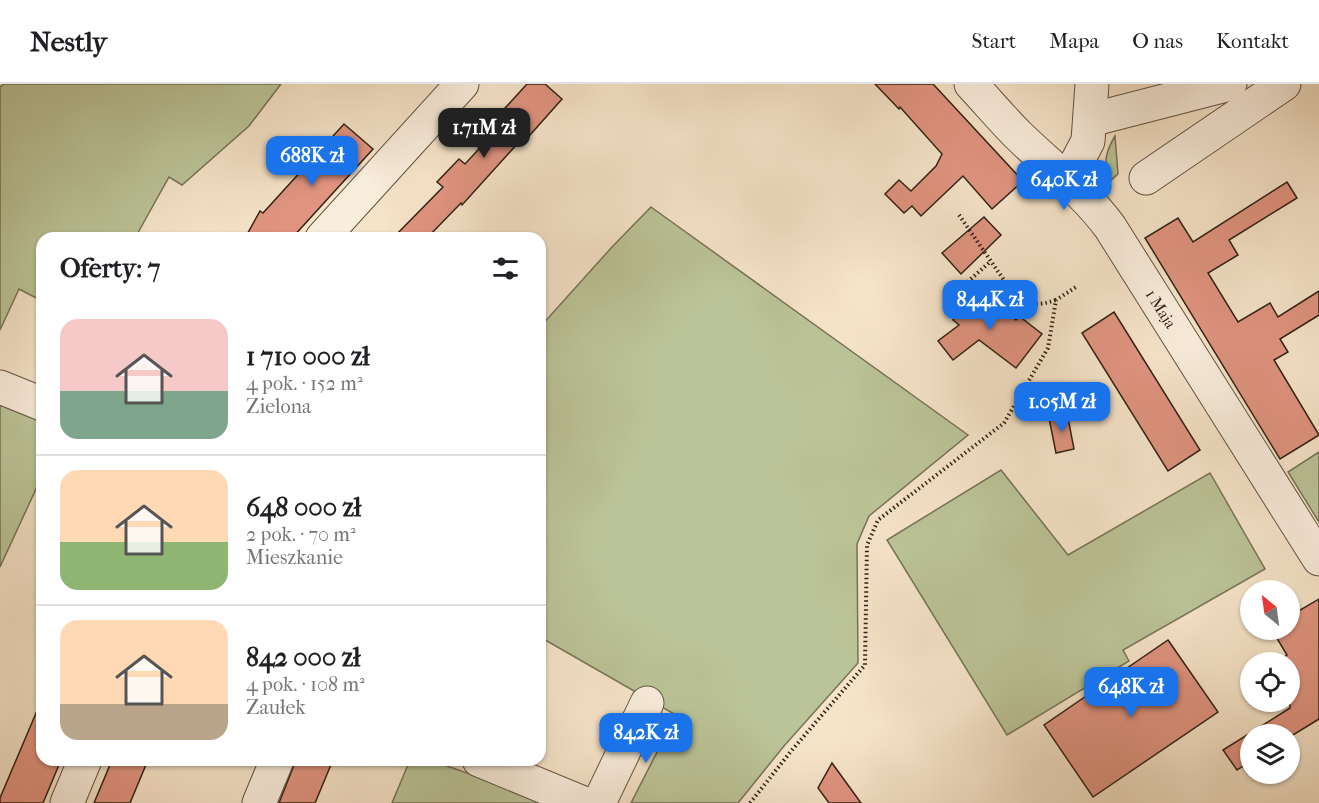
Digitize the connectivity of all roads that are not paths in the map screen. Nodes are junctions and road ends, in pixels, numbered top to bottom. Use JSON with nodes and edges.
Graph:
{"nodes":[{"id":1,"x":462,"y":84,"type":"edge"},
{"id":2,"x":971,"y":84,"type":"edge"},
{"id":3,"x":1092,"y":84,"type":"edge"},
{"id":4,"x":1284,"y":84,"type":"edge"},
{"id":5,"x":1166,"y":92,"type":"edge"},
{"id":6,"x":1233,"y":94,"type":"edge"},
{"id":7,"x":1090,"y":120,"type":"junction"},
{"id":8,"x":1146,"y":177,"type":"dead end"},
{"id":9,"x":1068,"y":179,"type":"junction"},
{"id":10,"x":327,"y":232,"type":"edge"},
{"id":11,"x":0,"y":387,"type":"edge"},
{"id":12,"x":36,"y":402,"type":"edge"},
{"id":13,"x":1319,"y":559,"type":"edge"},
{"id":14,"x":647,"y":704,"type":"dead end"},
{"id":15,"x":82,"y":766,"type":"edge"},
{"id":16,"x":274,"y":766,"type":"edge"},
{"id":17,"x":494,"y":766,"type":"edge"},
{"id":18,"x":67,"y":803,"type":"edge"},
{"id":19,"x":259,"y":803,"type":"edge"},
{"id":20,"x":583,"y":803,"type":"edge"},
{"id":21,"x":599,"y":803,"type":"edge"}],
"edges":[{"from":1,"to":10,"type":"street"},
{"from":2,"to":9,"type":"street","name":"1 Maja"},
{"from":3,"to":7,"type":"street"},
{"from":4,"to":6,"type":"street"},
{"from":5,"to":6,"type":"street"},
{"from":5,"to":7,"type":"street"},
{"from":6,"to":8,"type":"street"},
{"from":7,"to":9,"type":"street"},
{"from":9,"to":13,"type":"street","name":"1 Maja"},
{"from":11,"to":12,"type":"street"},
{"from":14,"to":21,"type":"street"},
{"from":15,"to":18,"type":"street"},
{"from":16,"to":19,"type":"street"},
{"from":17,"to":20,"type":"street"}]}
